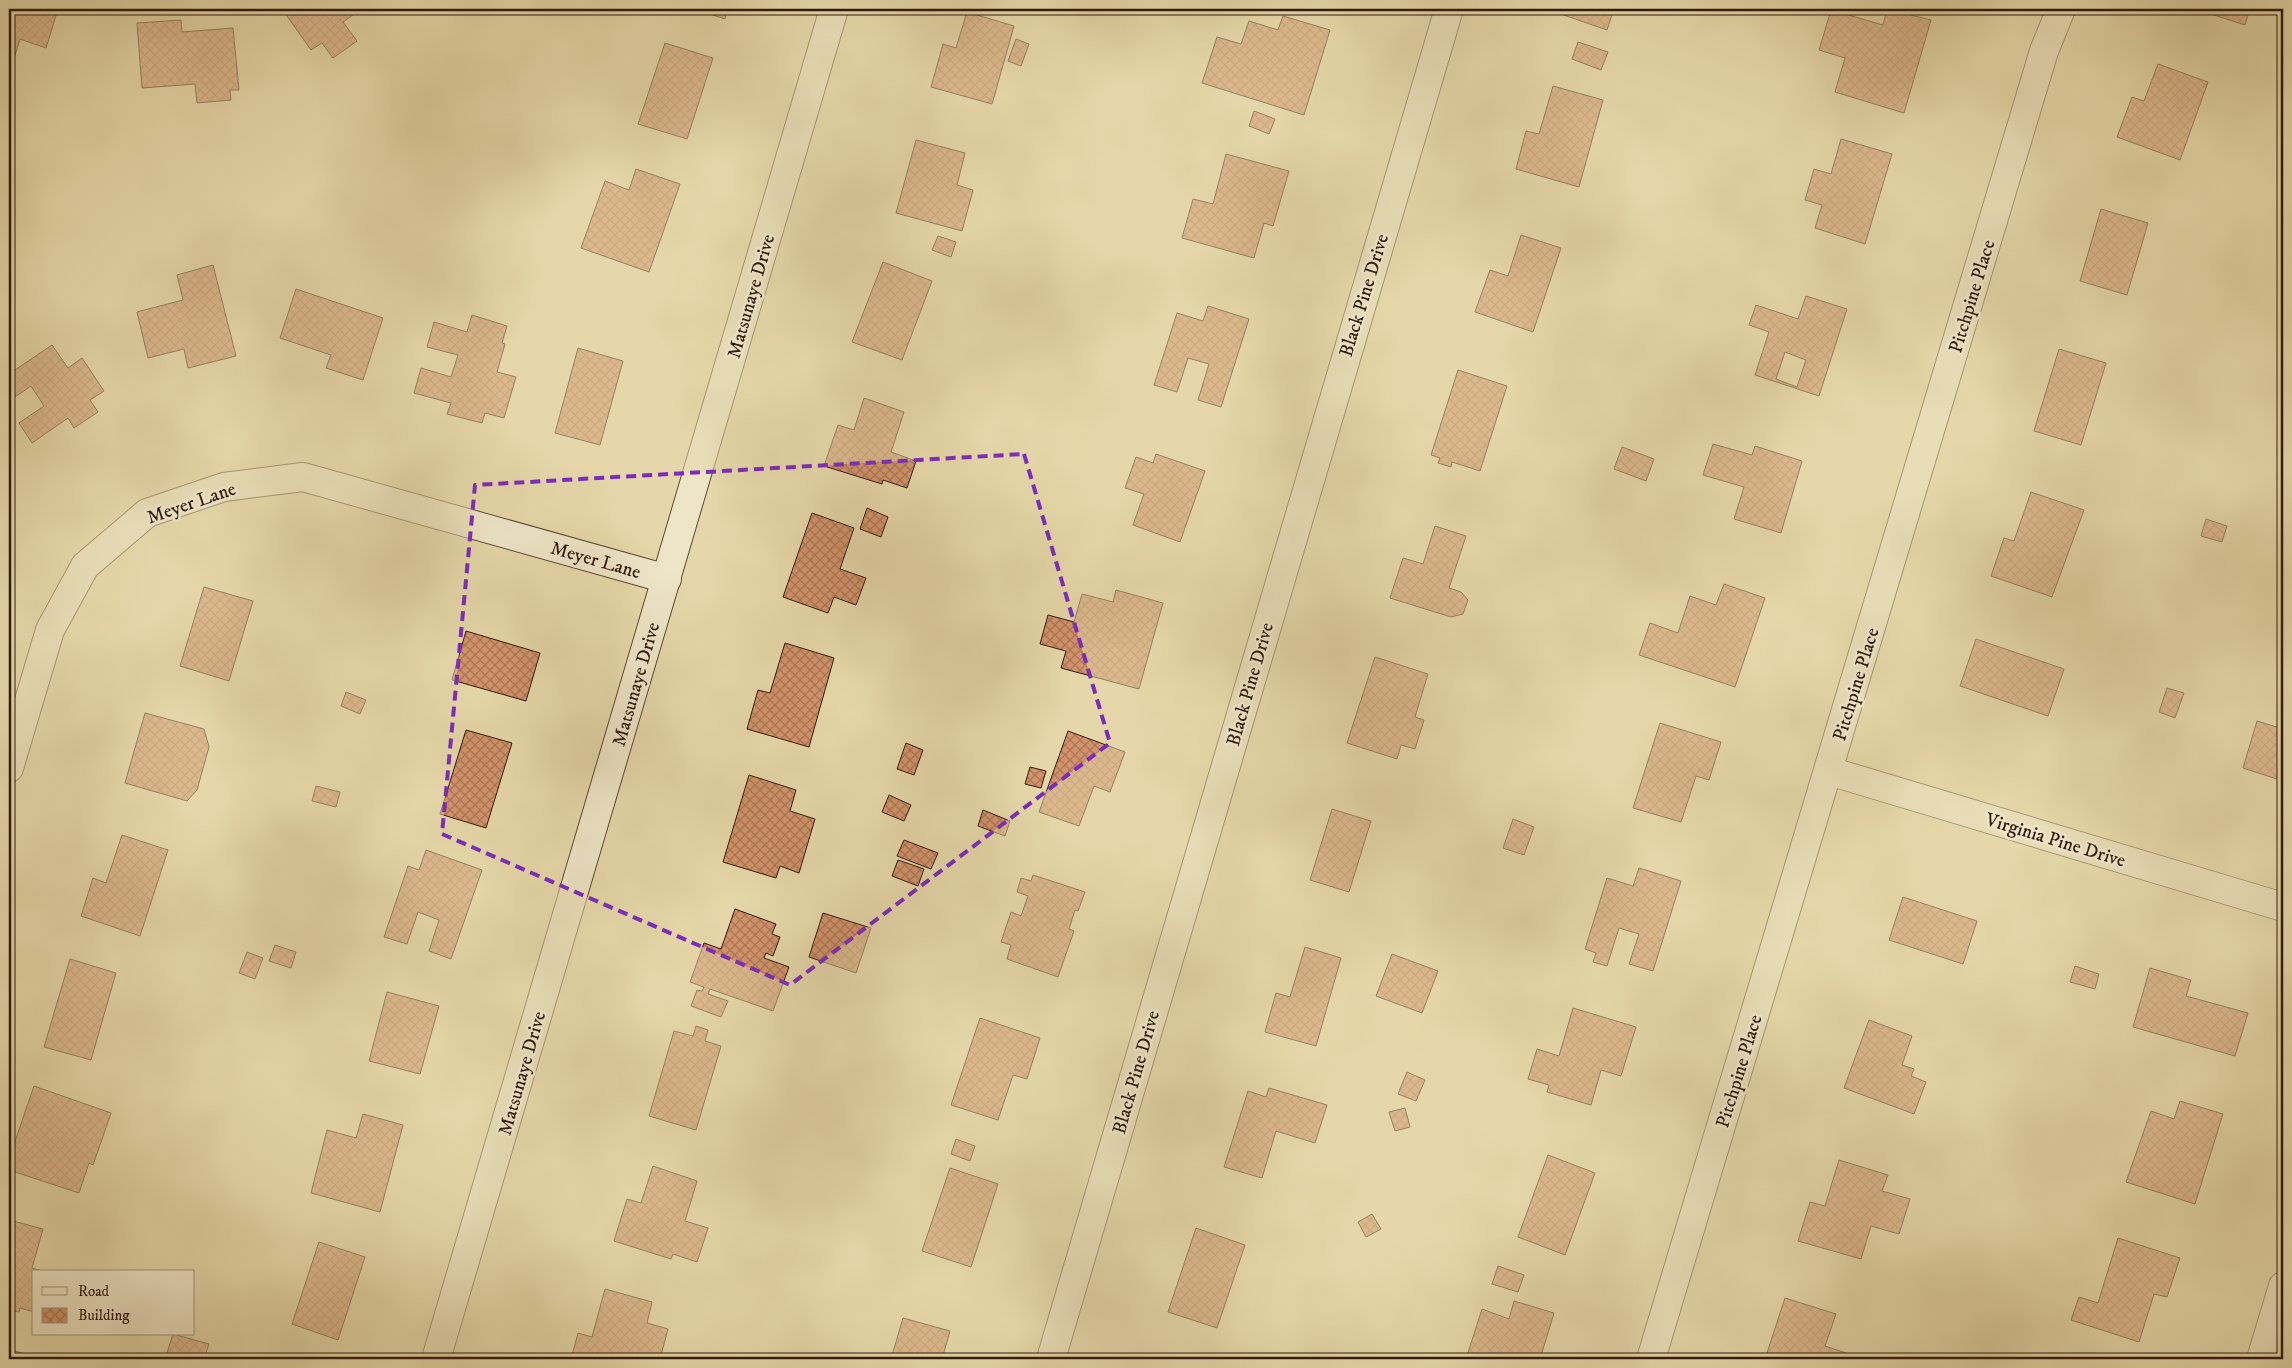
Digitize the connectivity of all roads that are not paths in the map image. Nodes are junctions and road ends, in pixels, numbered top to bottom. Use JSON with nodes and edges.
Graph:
{"nodes":[{"id":1,"x":834,"y":9,"type":"edge"},
{"id":2,"x":1448,"y":9,"type":"edge"},
{"id":3,"x":2061,"y":9,"type":"edge"},
{"id":4,"x":667,"y":579,"type":"junction"},
{"id":5,"x":9,"y":768,"type":"edge"},
{"id":6,"x":1829,"y":771,"type":"junction"},
{"id":7,"x":2283,"y":907,"type":"edge"},
{"id":8,"x":2283,"y":1286,"type":"edge"},
{"id":9,"x":436,"y":1359,"type":"edge"},
{"id":10,"x":1051,"y":1359,"type":"edge"},
{"id":11,"x":1651,"y":1359,"type":"edge"},
{"id":12,"x":2261,"y":1359,"type":"edge"}],
"edges":[{"from":1,"to":4,"type":"street","name":"Matsunaye Drive"},
{"from":2,"to":10,"type":"street","name":"Black Pine Drive"},
{"from":3,"to":6,"type":"street","name":"Pitchpine Place"},
{"from":4,"to":5,"type":"street","name":"Meyer Lane"},
{"from":4,"to":9,"type":"street","name":"Matsunaye Drive"},
{"from":6,"to":7,"type":"street","name":"Virginia Pine Drive"},
{"from":6,"to":11,"type":"street","name":"Pitchpine Place"},
{"from":8,"to":12,"type":"street"}]}
